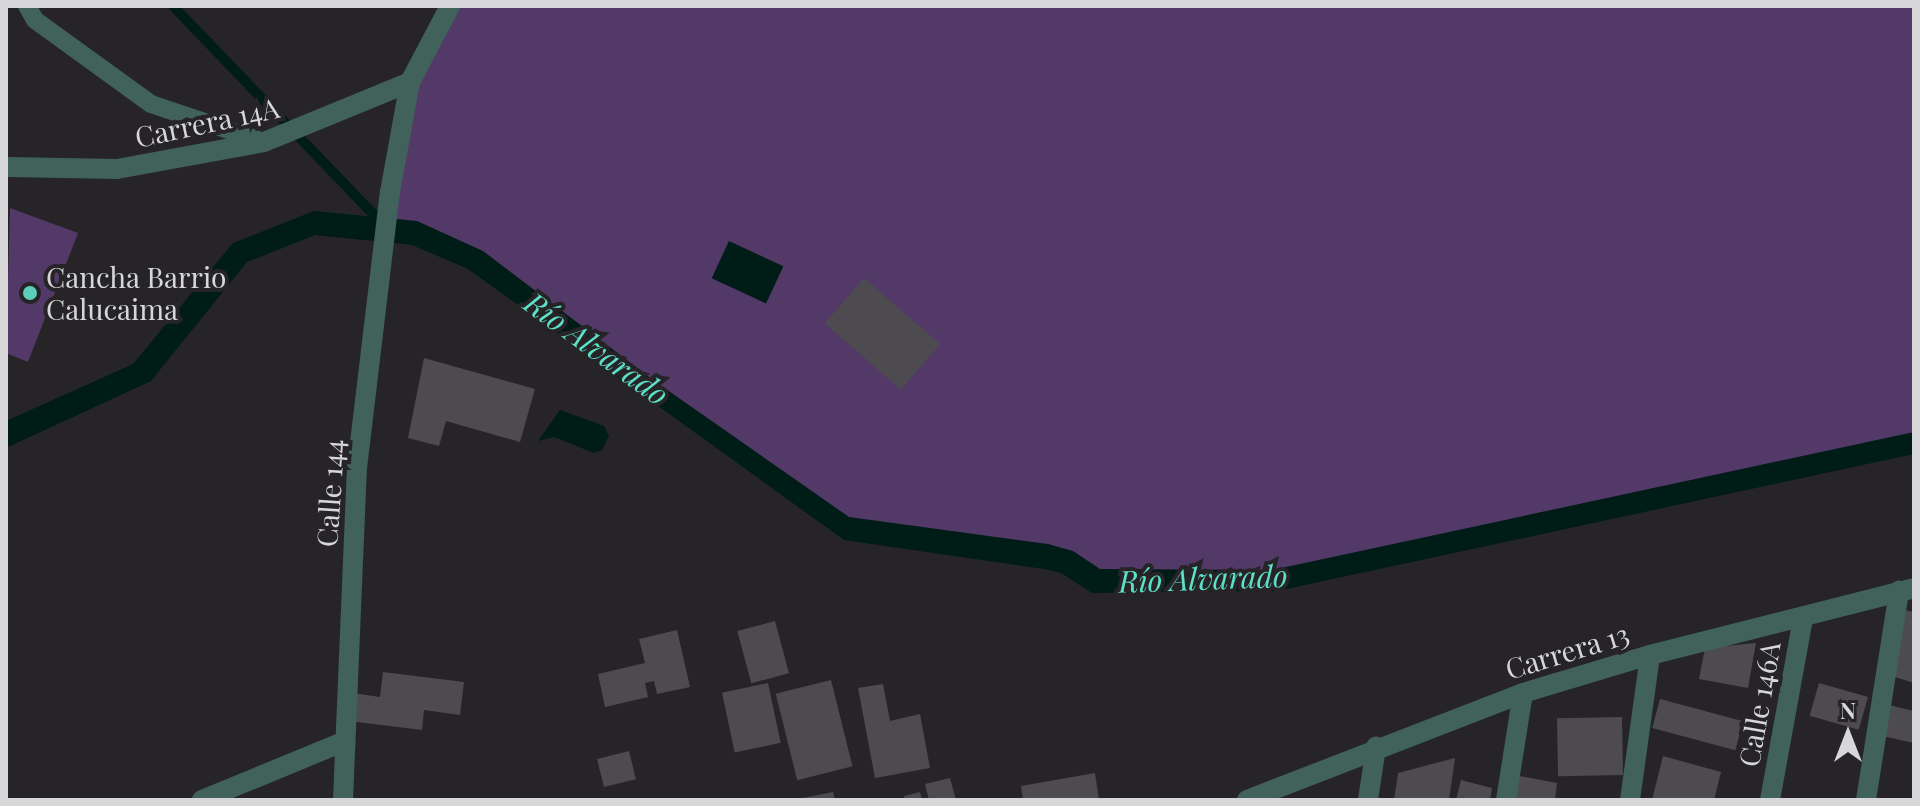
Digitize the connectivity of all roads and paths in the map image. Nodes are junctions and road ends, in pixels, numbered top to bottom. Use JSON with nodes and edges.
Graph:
{"nodes":[{"id":1,"x":27,"y":6,"type":"edge"},
{"id":2,"x":450,"y":6,"type":"edge"},
{"id":3,"x":410,"y":82,"type":"junction"},
{"id":4,"x":264,"y":142,"type":"junction"},
{"id":5,"x":7,"y":172,"type":"edge"},
{"id":6,"x":1906,"y":590,"type":"edge"},
{"id":7,"x":1803,"y":618,"type":"junction"},
{"id":8,"x":1650,"y":655,"type":"junction"},
{"id":9,"x":1523,"y":693,"type":"junction"},
{"id":10,"x":345,"y":741,"type":"junction"},
{"id":11,"x":1376,"y":747,"type":"junction"},
{"id":12,"x":202,"y":800,"type":"edge"},
{"id":13,"x":343,"y":800,"type":"edge"},
{"id":14,"x":1247,"y":800,"type":"edge"},
{"id":15,"x":1368,"y":800,"type":"edge"},
{"id":16,"x":1506,"y":800,"type":"edge"},
{"id":17,"x":1630,"y":800,"type":"edge"},
{"id":18,"x":1770,"y":800,"type":"edge"},
{"id":19,"x":1866,"y":800,"type":"edge"}],
"edges":[{"from":1,"to":4,"type":"lane"},
{"from":2,"to":3,"type":"street","name":"Calle 144"},
{"from":3,"to":4,"type":"street","name":"Carrera 14A"},
{"from":3,"to":10,"type":"street","name":"Calle 144"},
{"from":4,"to":5,"type":"street","name":"Carrera 14A"},
{"from":6,"to":7,"type":"street","name":"Carrera 13"},
{"from":6,"to":19,"type":"street"},
{"from":7,"to":8,"type":"street","name":"Carrera 13"},
{"from":7,"to":18,"type":"street","name":"Calle 146A"},
{"from":8,"to":9,"type":"street","name":"Carrera 13"},
{"from":8,"to":17,"type":"street"},
{"from":9,"to":11,"type":"street","name":"Carrera 13"},
{"from":9,"to":16,"type":"street"},
{"from":10,"to":12,"type":"street"},
{"from":10,"to":13,"type":"street","name":"Calle 144"},
{"from":11,"to":14,"type":"street","name":"Carrera 13"},
{"from":11,"to":15,"type":"street"}]}
